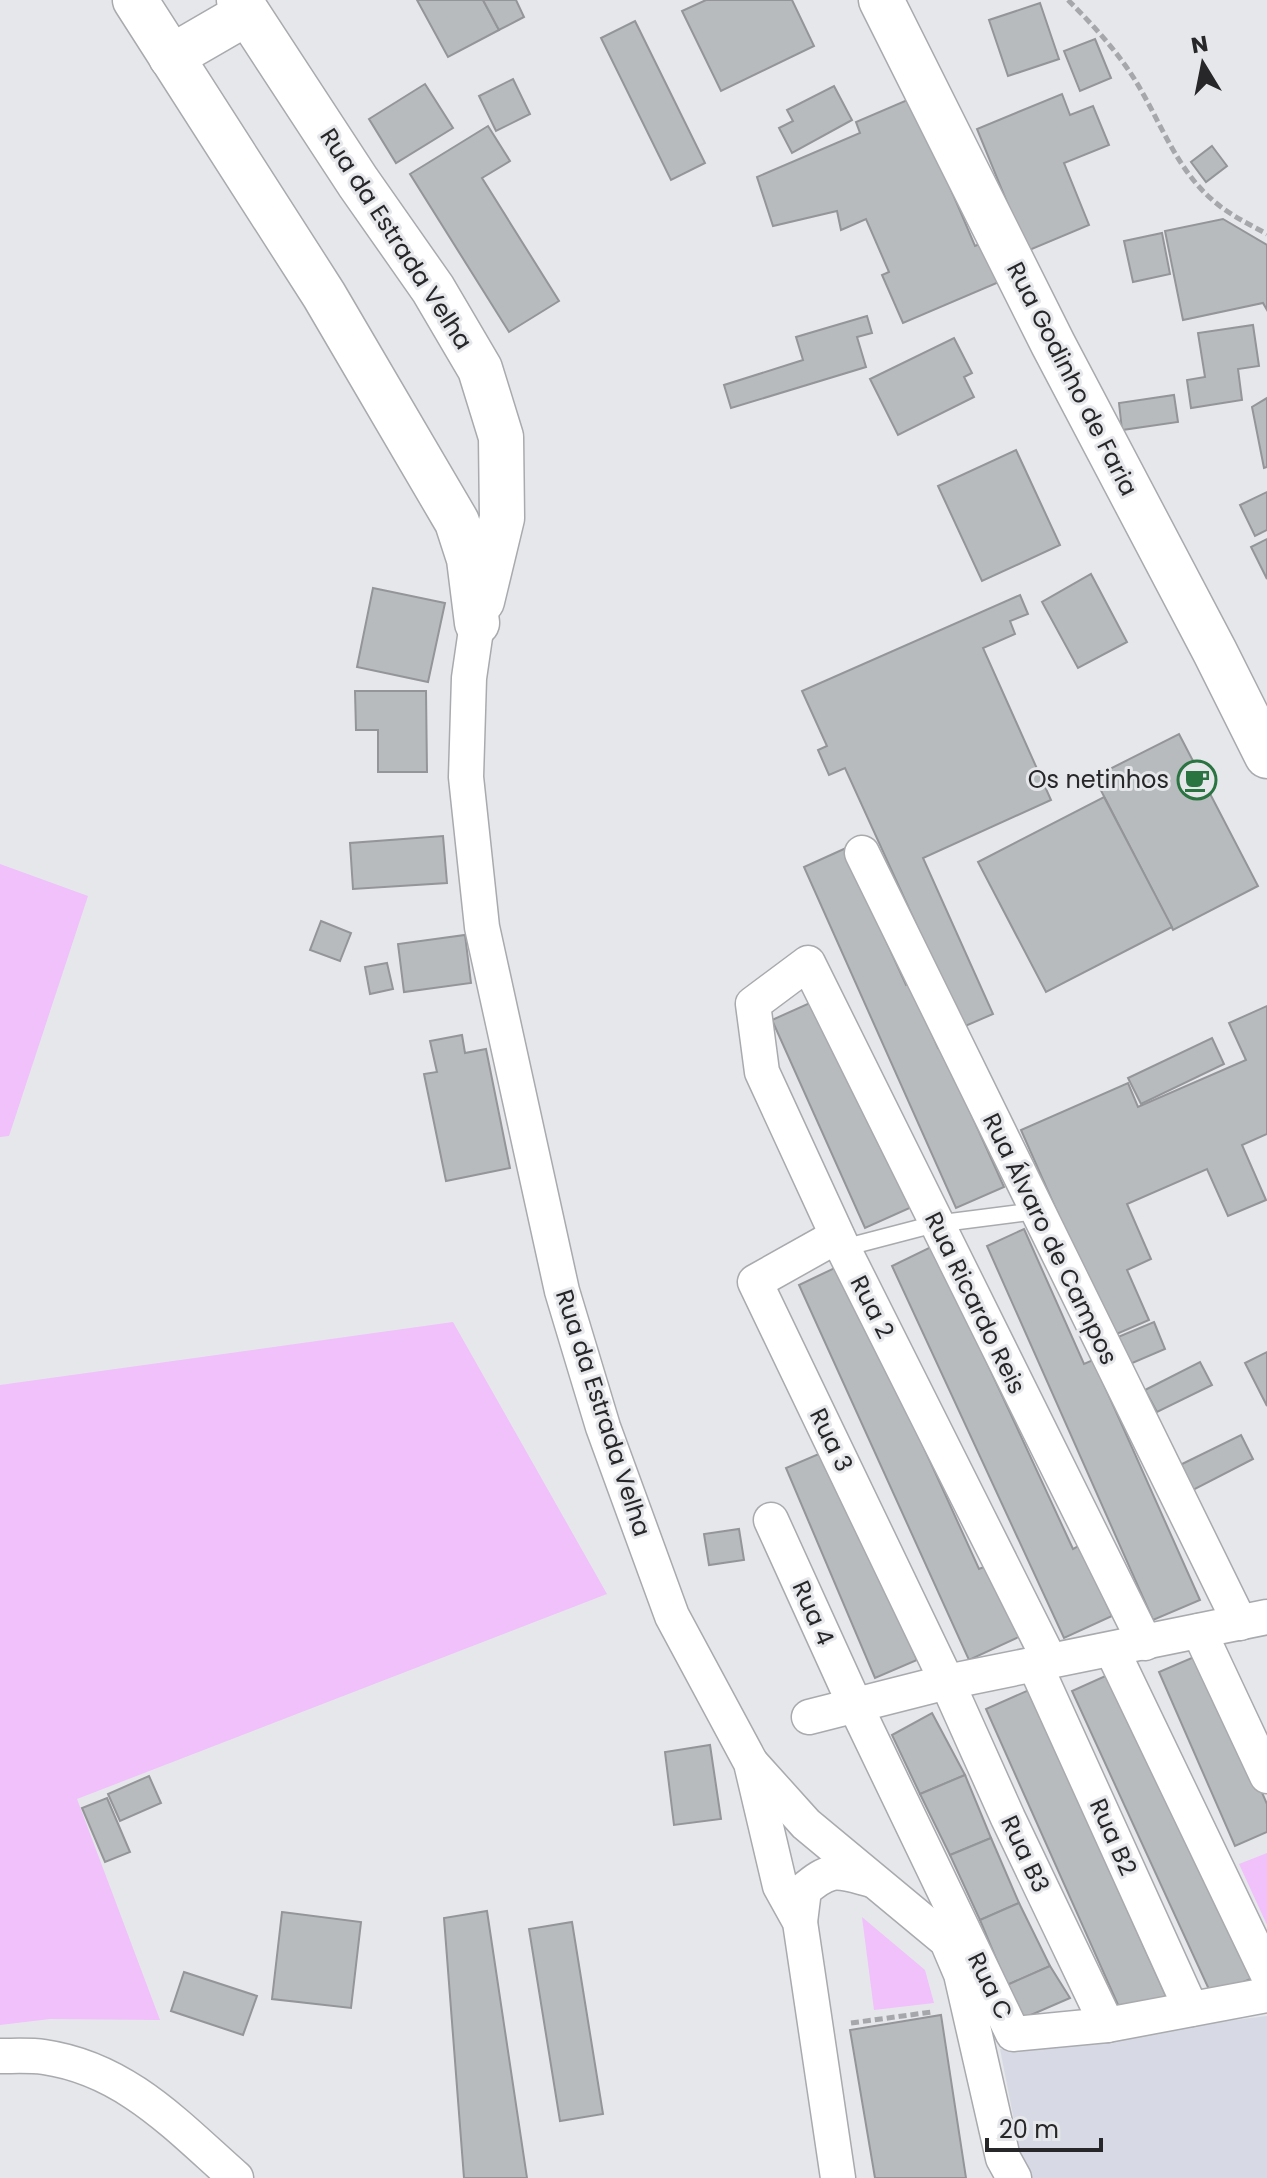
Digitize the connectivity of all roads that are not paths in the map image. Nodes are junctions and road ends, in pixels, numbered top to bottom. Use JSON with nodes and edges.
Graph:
{"nodes":[{"id":1,"x":135,"y":0,"type":"edge"},
{"id":2,"x":881,"y":0,"type":"edge"},
{"id":3,"x":243,"y":7,"type":"edge"},
{"id":4,"x":171,"y":57,"type":"junction"},
{"id":5,"x":477,"y":623,"type":"junction"},
{"id":6,"x":1267,"y":756,"type":"edge"},
{"id":7,"x":862,"y":853,"type":"dead end"},
{"id":8,"x":808,"y":963,"type":"joint"},
{"id":9,"x":1036,"y":1211,"type":"junction"},
{"id":10,"x":935,"y":1224,"type":"junction"},
{"id":11,"x":840,"y":1242,"type":"junction"},
{"id":12,"x":771,"y":1520,"type":"dead end"},
{"id":13,"x":1253,"y":1620,"type":"edge"},
{"id":14,"x":1199,"y":1631,"type":"junction"},
{"id":15,"x":1128,"y":1646,"type":"junction"},
{"id":16,"x":1043,"y":1663,"type":"junction"},
{"id":17,"x":947,"y":1682,"type":"junction"},
{"id":18,"x":855,"y":1705,"type":"junction"},
{"id":19,"x":809,"y":1717,"type":"dead end"},
{"id":20,"x":751,"y":1763,"type":"junction"},
{"id":21,"x":1267,"y":1776,"type":"edge"},
{"id":22,"x":876,"y":1881,"type":"junction"},
{"id":23,"x":800,"y":1922,"type":"junction"},
{"id":24,"x":1267,"y":1973,"type":"edge"},
{"id":25,"x":1267,"y":1995,"type":"edge"},
{"id":26,"x":1191,"y":2009,"type":"junction"},
{"id":27,"x":1107,"y":2025,"type":"junction"},
{"id":28,"x":0,"y":2056,"type":"edge"},
{"id":29,"x":236,"y":2178,"type":"edge"},
{"id":30,"x":838,"y":2178,"type":"edge"},
{"id":31,"x":1014,"y":2178,"type":"edge"}],
"edges":[{"from":1,"to":4,"type":"street","name":"Rua da Estrada Velha"},
{"from":2,"to":6,"type":"street","name":"Rua Godinho de Faria"},
{"from":3,"to":4,"type":"street","name":"Rua da Estrada Velha"},
{"from":3,"to":5,"type":"street","name":"Rua da Estrada Velha"},
{"from":4,"to":5,"type":"street","name":"Rua da Estrada Velha"},
{"from":5,"to":20,"type":"street","name":"Rua da Estrada Velha"},
{"from":7,"to":9,"type":"street","name":"Rua Álvaro de Campos"},
{"from":8,"to":10,"type":"street","name":"Rua Ricardo Reis"},
{"from":8,"to":11,"type":"street","name":"Rua 2"},
{"from":9,"to":10,"type":"lane"},
{"from":9,"to":13,"type":"street","name":"Rua Álvaro de Campos"},
{"from":10,"to":11,"type":"lane"},
{"from":10,"to":15,"type":"street","name":"Rua Ricardo Reis"},
{"from":11,"to":16,"type":"street","name":"Rua 2"},
{"from":11,"to":17,"type":"street","name":"Rua 3"},
{"from":12,"to":18,"type":"street","name":"Rua 4"},
{"from":13,"to":14,"type":"street"},
{"from":14,"to":15,"type":"street"},
{"from":14,"to":21,"type":"street"},
{"from":15,"to":16,"type":"street"},
{"from":15,"to":24,"type":"street","name":"Rua Ricardo Reis"},
{"from":16,"to":17,"type":"street"},
{"from":16,"to":26,"type":"street","name":"Rua B2"},
{"from":17,"to":18,"type":"street"},
{"from":17,"to":27,"type":"street","name":"Rua B3"},
{"from":18,"to":19,"type":"street"},
{"from":18,"to":27,"type":"street","name":"Rua C"},
{"from":20,"to":22,"type":"street"},
{"from":20,"to":23,"type":"street","name":"Rua da Estrada Velha"},
{"from":22,"to":23,"type":"street"},
{"from":22,"to":31,"type":"street"},
{"from":23,"to":30,"type":"street","name":"Rua da Estrada Velha"},
{"from":25,"to":26,"type":"street","name":"Rua C"},
{"from":26,"to":27,"type":"street","name":"Rua C"},
{"from":28,"to":29,"type":"street"}]}
